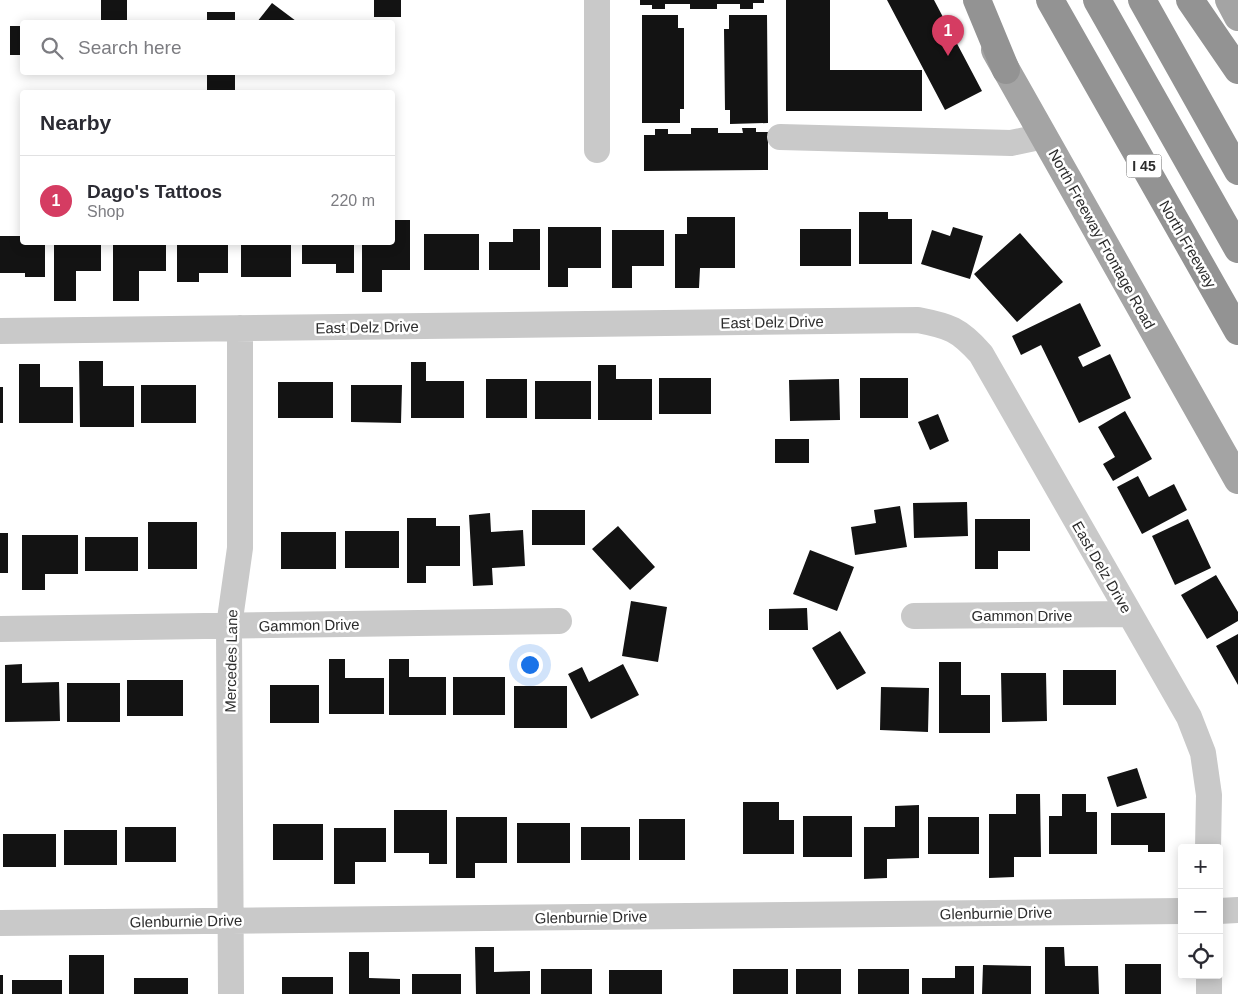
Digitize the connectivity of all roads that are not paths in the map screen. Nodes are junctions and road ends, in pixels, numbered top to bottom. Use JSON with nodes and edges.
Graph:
{"nodes":[{"id":1,"x":597,"y":0,"type":"edge"},
{"id":2,"x":965,"y":0,"type":"edge"},
{"id":3,"x":977,"y":0,"type":"edge"},
{"id":4,"x":1050,"y":0,"type":"edge"},
{"id":5,"x":1097,"y":0,"type":"edge"},
{"id":6,"x":1142,"y":0,"type":"edge"},
{"id":7,"x":1190,"y":0,"type":"edge"},
{"id":8,"x":1229,"y":0,"type":"edge"},
{"id":9,"x":1238,"y":16,"type":"edge"},
{"id":10,"x":1006,"y":70,"type":"junction"},
{"id":11,"x":1238,"y":70,"type":"edge"},
{"id":12,"x":1044,"y":136,"type":"junction"},
{"id":13,"x":780,"y":137,"type":"dead end"},
{"id":14,"x":596,"y":150,"type":"dead end"},
{"id":15,"x":1238,"y":171,"type":"edge"},
{"id":16,"x":1238,"y":249,"type":"edge"},
{"id":17,"x":240,"y":328,"type":"junction"},
{"id":18,"x":1238,"y":331,"type":"edge"},
{"id":19,"x":0,"y":332,"type":"edge"},
{"id":20,"x":1238,"y":480,"type":"edge"},
{"id":21,"x":1130,"y":614,"type":"junction"},
{"id":22,"x":914,"y":616,"type":"dead end"},
{"id":23,"x":559,"y":621,"type":"dead end"},
{"id":24,"x":229,"y":626,"type":"junction"},
{"id":25,"x":0,"y":629,"type":"edge"},
{"id":26,"x":1208,"y":844,"type":"edge"},
{"id":27,"x":1238,"y":910,"type":"edge"},
{"id":28,"x":1178,"y":911,"type":"edge"},
{"id":29,"x":1223,"y":911,"type":"edge"},
{"id":30,"x":231,"y":920,"type":"junction"},
{"id":31,"x":0,"y":923,"type":"edge"},
{"id":32,"x":1209,"y":979,"type":"edge"},
{"id":33,"x":231,"y":994,"type":"edge"},
{"id":34,"x":1209,"y":994,"type":"edge"}],
"edges":[{"from":1,"to":14,"type":"street"},
{"from":2,"to":10,"type":"main road","name":"North Freeway Frontage Road"},
{"from":3,"to":10,"type":"highway"},
{"from":4,"to":18,"type":"highway","name":"North Freeway","number":"I 45"},
{"from":5,"to":16,"type":"highway"},
{"from":6,"to":15,"type":"highway"},
{"from":7,"to":11,"type":"highway"},
{"from":8,"to":9,"type":"main road"},
{"from":10,"to":12,"type":"main road","name":"North Freeway Frontage Road"},
{"from":12,"to":13,"type":"street"},
{"from":12,"to":20,"type":"main road","name":"North Freeway Frontage Road"},
{"from":17,"to":19,"type":"street","name":"East Delz Drive"},
{"from":17,"to":21,"type":"street","name":"East Delz Drive"},
{"from":17,"to":24,"type":"street","name":"Mercedes Lane"},
{"from":21,"to":22,"type":"street","name":"Gammon Drive"},
{"from":21,"to":26,"type":"street","name":"East Delz Drive"},
{"from":23,"to":24,"type":"street","name":"Gammon Drive"},
{"from":24,"to":25,"type":"street","name":"Gammon Drive"},
{"from":24,"to":30,"type":"street","name":"Mercedes Lane"},
{"from":27,"to":29,"type":"street"},
{"from":28,"to":30,"type":"street","name":"Glenburnie Drive"},
{"from":30,"to":31,"type":"street","name":"Glenburnie Drive"},
{"from":30,"to":33,"type":"street","name":"Mercedes Lane"},
{"from":32,"to":34,"type":"street"}]}
